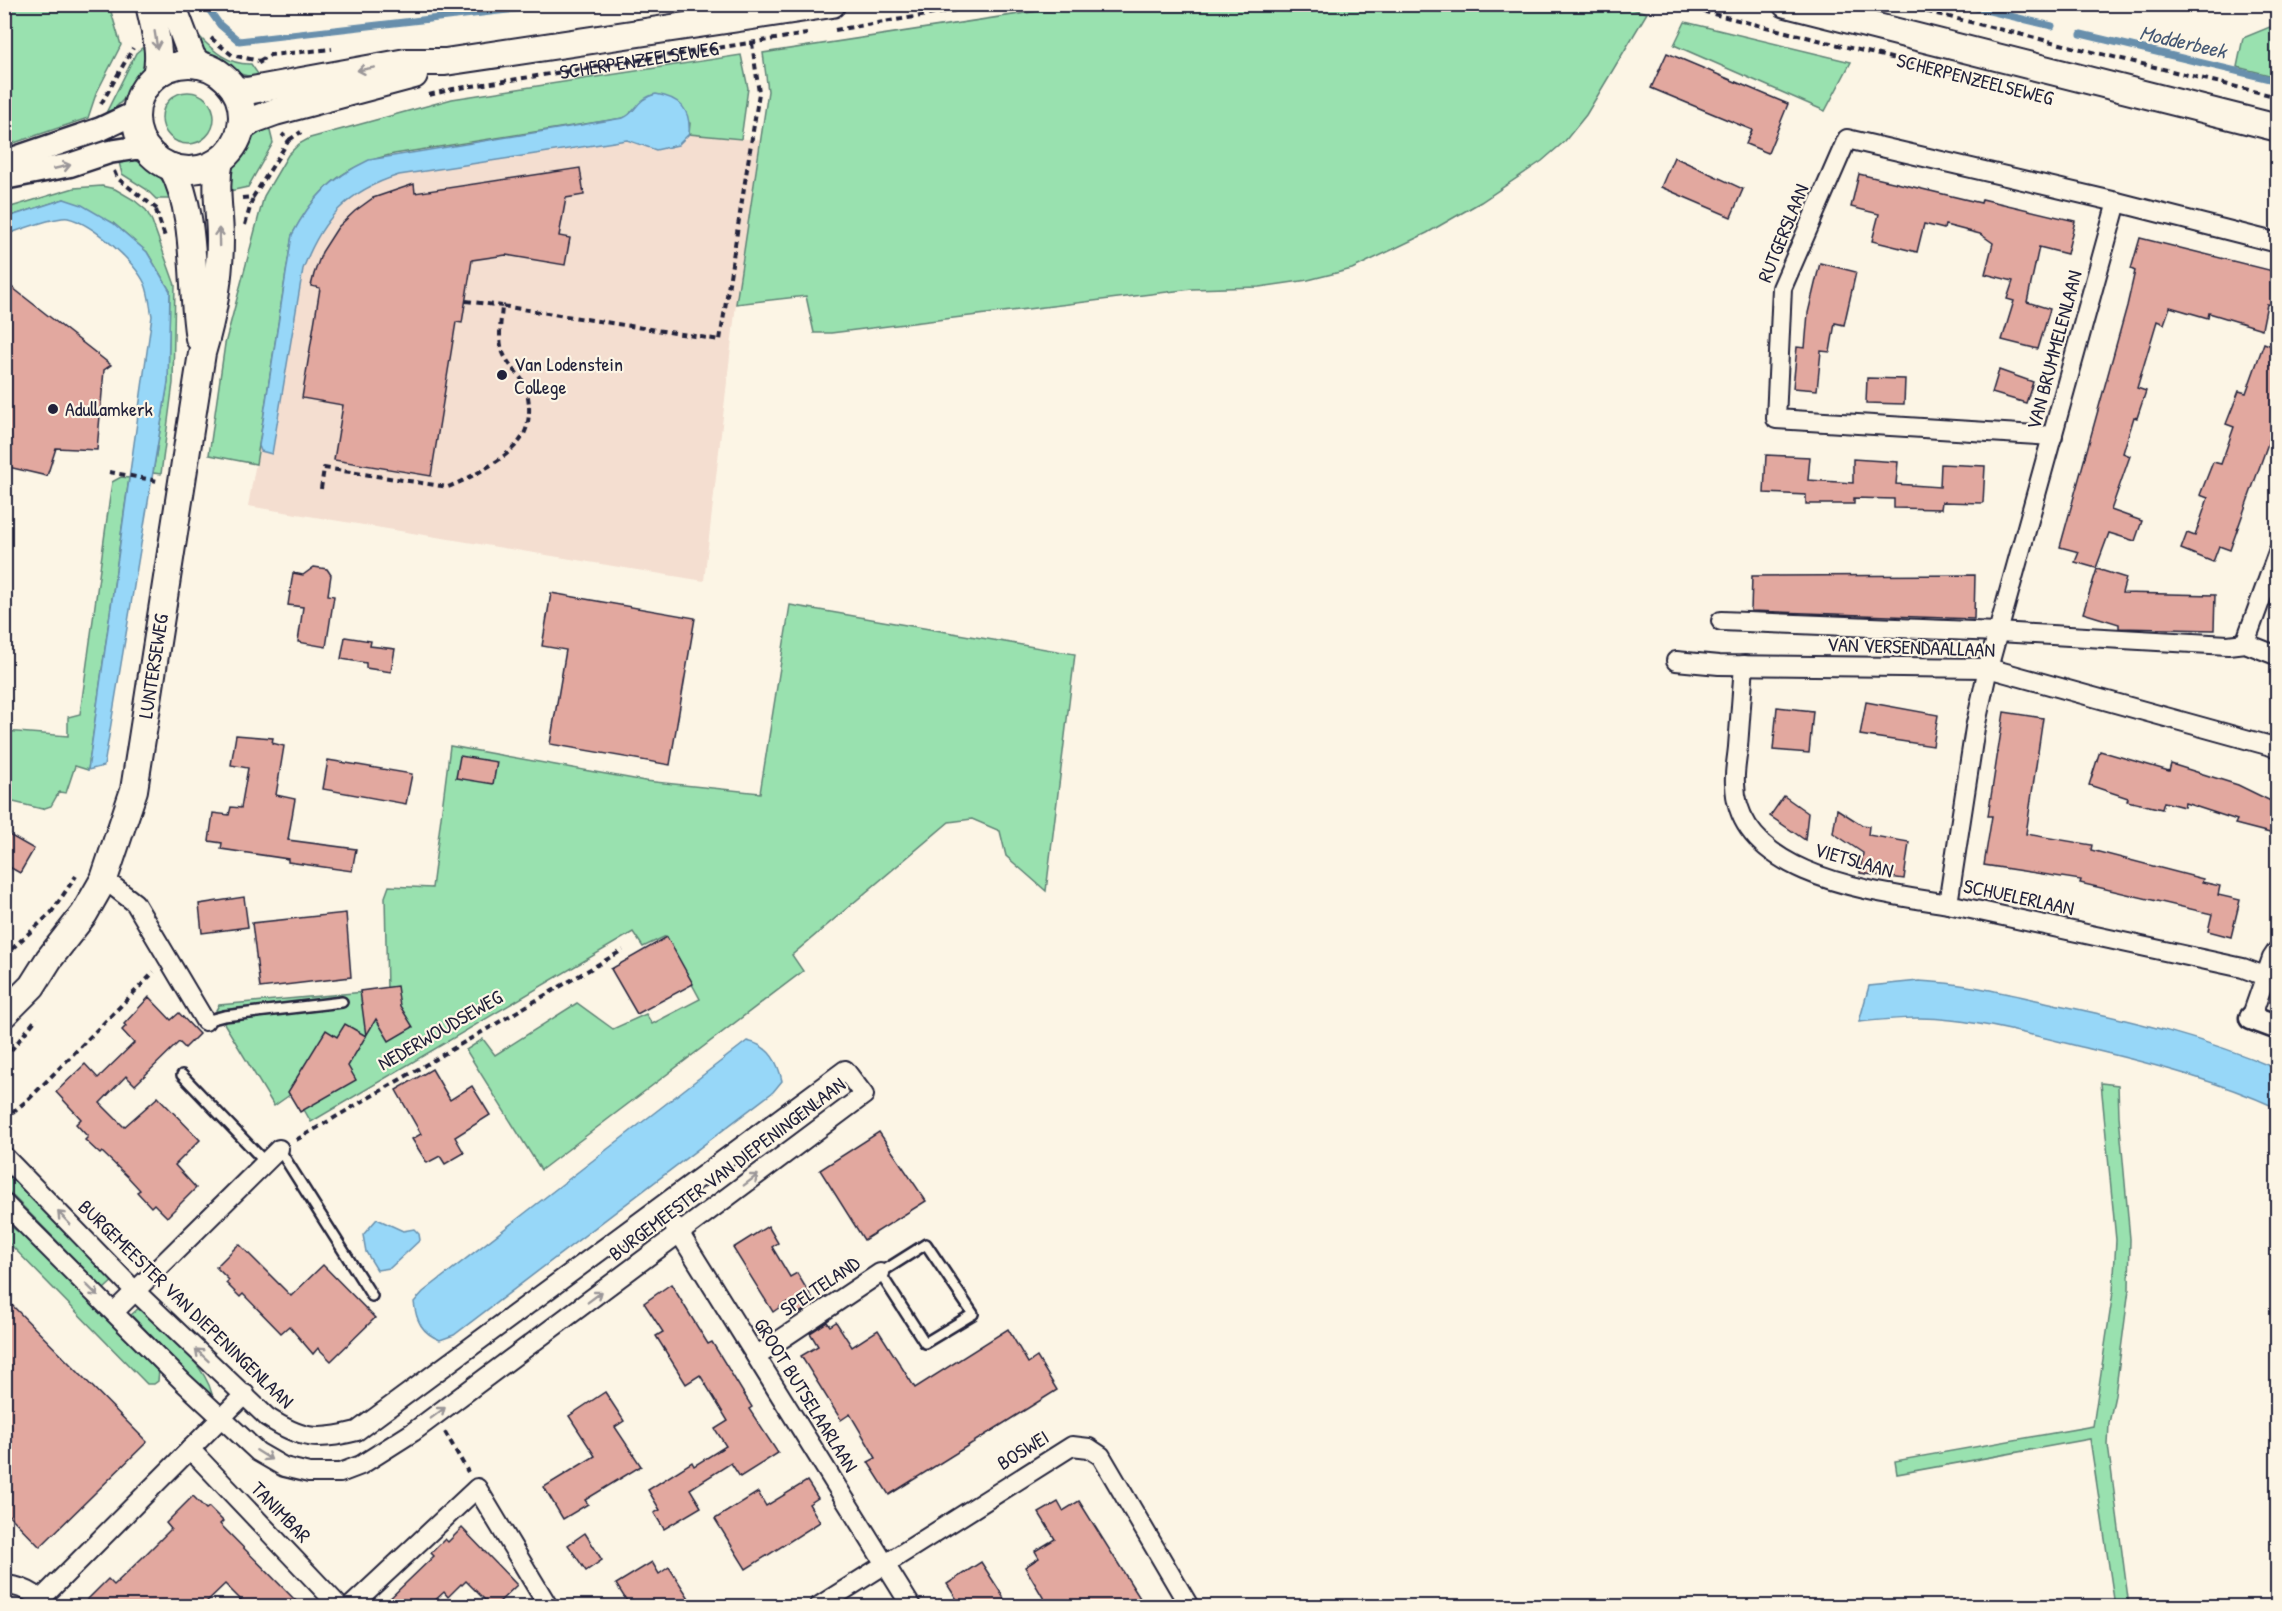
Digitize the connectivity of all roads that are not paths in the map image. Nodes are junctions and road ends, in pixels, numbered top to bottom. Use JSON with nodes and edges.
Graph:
{"nodes":[{"id":1,"x":149,"y":4,"type":"edge"},
{"id":2,"x":172,"y":4,"type":"edge"},
{"id":3,"x":832,"y":4,"type":"edge"},
{"id":4,"x":1786,"y":4,"type":"edge"},
{"id":5,"x":790,"y":8,"type":"edge"},
{"id":6,"x":445,"y":62,"type":"junction"},
{"id":7,"x":199,"y":65,"type":"junction"},
{"id":8,"x":156,"y":75,"type":"junction"},
{"id":9,"x":250,"y":89,"type":"junction"},
{"id":10,"x":137,"y":112,"type":"junction"},
{"id":11,"x":256,"y":120,"type":"junction"},
{"id":12,"x":2277,"y":128,"type":"edge"},
{"id":13,"x":147,"y":148,"type":"junction"},
{"id":14,"x":220,"y":160,"type":"junction"},
{"id":15,"x":4,"y":162,"type":"edge"},
{"id":16,"x":172,"y":167,"type":"junction"},
{"id":17,"x":4,"y":178,"type":"edge"},
{"id":18,"x":2117,"y":202,"type":"junction"},
{"id":19,"x":2277,"y":243,"type":"edge"},
{"id":20,"x":202,"y":353,"type":"junction"},
{"id":21,"x":2053,"y":436,"type":"junction"},
{"id":22,"x":2277,"y":552,"type":"edge"},
{"id":23,"x":1722,"y":621,"type":"dead end"},
{"id":24,"x":1998,"y":632,"type":"junction"},
{"id":25,"x":2245,"y":643,"type":"junction"},
{"id":26,"x":2277,"y":656,"type":"edge"},
{"id":27,"x":1676,"y":661,"type":"dead end"},
{"id":28,"x":1744,"y":665,"type":"junction"},
{"id":29,"x":1988,"y":668,"type":"junction"},
{"id":30,"x":2277,"y":748,"type":"edge"},
{"id":31,"x":104,"y":879,"type":"junction"},
{"id":32,"x":1948,"y":904,"type":"junction"},
{"id":33,"x":2277,"y":949,"type":"edge"},
{"id":34,"x":49,"y":959,"type":"junction"},
{"id":35,"x":2272,"y":979,"type":"edge"},
{"id":36,"x":4,"y":988,"type":"edge"},
{"id":37,"x":342,"y":1002,"type":"dead end"},
{"id":38,"x":4,"y":1014,"type":"edge"},
{"id":39,"x":2251,"y":1018,"type":"joint"},
{"id":40,"x":205,"y":1022,"type":"joint"},
{"id":41,"x":2277,"y":1028,"type":"edge"},
{"id":42,"x":182,"y":1075,"type":"dead end"},
{"id":43,"x":279,"y":1149,"type":"joint"},
{"id":44,"x":4,"y":1156,"type":"edge"},
{"id":45,"x":266,"y":1163,"type":"junction"},
{"id":46,"x":4,"y":1203,"type":"edge"},
{"id":47,"x":661,"y":1208,"type":"junction"},
{"id":48,"x":680,"y":1234,"type":"junction"},
{"id":49,"x":880,"y":1274,"type":"junction"},
{"id":50,"x":135,"y":1291,"type":"junction"},
{"id":51,"x":372,"y":1296,"type":"dead end"},
{"id":52,"x":114,"y":1312,"type":"junction"},
{"id":53,"x":756,"y":1356,"type":"junction"},
{"id":54,"x":245,"y":1394,"type":"junction"},
{"id":55,"x":221,"y":1416,"type":"junction"},
{"id":56,"x":190,"y":1449,"type":"junction"},
{"id":57,"x":885,"y":1563,"type":"junction"},
{"id":58,"x":9,"y":1581,"type":"edge"},
{"id":59,"x":44,"y":1603,"type":"edge"},
{"id":60,"x":339,"y":1606,"type":"edge"},
{"id":61,"x":351,"y":1606,"type":"edge"},
{"id":62,"x":548,"y":1606,"type":"edge"},
{"id":63,"x":819,"y":1606,"type":"edge"},
{"id":64,"x":912,"y":1606,"type":"edge"},
{"id":65,"x":1189,"y":1606,"type":"edge"}],
"edges":[{"from":1,"to":8,"type":"main road"},
{"from":2,"to":7,"type":"main road"},
{"from":3,"to":5,"type":"main road","name":"SCHERPENZEELSEWEG"},
{"from":4,"to":12,"type":"main road","name":"SCHERPENZEELSEWEG"},
{"from":5,"to":6,"type":"main road","name":"SCHERPENZEELSEWEG"},
{"from":6,"to":9,"type":"main road","name":"SCHERPENZEELSEWEG","one_way":true},
{"from":6,"to":11,"type":"main road","name":"SCHERPENZEELSEWEG"},
{"from":7,"to":8,"type":"main road"},
{"from":7,"to":9,"type":"main road"},
{"from":8,"to":10,"type":"main road"},
{"from":9,"to":11,"type":"main road"},
{"from":10,"to":13,"type":"main road"},
{"from":10,"to":15,"type":"street"},
{"from":11,"to":14,"type":"main road"},
{"from":13,"to":16,"type":"main road"},
{"from":17,"to":13,"type":"street","one_way":true},
{"from":14,"to":16,"type":"main road"},
{"from":20,"to":14,"type":"main road","name":"LUNTERSEWEG","one_way":true},
{"from":16,"to":20,"type":"main road","name":"LUNTERSEWEG"},
{"from":18,"to":19,"type":"street"},
{"from":18,"to":21,"type":"street","name":"VAN BRUMMELENLAAN"},
{"from":18,"to":21,"type":"street","name":"RUTGERSLAAN"},
{"from":20,"to":31,"type":"main road","name":"LUNTERSEWEG"},
{"from":21,"to":24,"type":"street","name":"VAN BRUMMELENLAAN"},
{"from":22,"to":25,"type":"street"},
{"from":23,"to":24,"type":"street","name":"VAN VERSENDAALLAAN"},
{"from":24,"to":25,"type":"street","name":"VAN VERSENDAALLAAN"},
{"from":24,"to":29,"type":"street","name":"VAN BRUMMELENLAAN"},
{"from":25,"to":26,"type":"street"},
{"from":27,"to":28,"type":"street","name":"VAN VERSENDAALLAAN"},
{"from":28,"to":29,"type":"street","name":"VAN VERSENDAALLAAN"},
{"from":28,"to":32,"type":"street","name":"VIETSLAAN"},
{"from":29,"to":30,"type":"street","name":"VAN VERSENDAALLAAN"},
{"from":29,"to":32,"type":"street","name":"SCHUELERLAAN"},
{"from":31,"to":34,"type":"main road","name":"LUNTERSEWEG"},
{"from":31,"to":40,"type":"street"},
{"from":32,"to":35,"type":"street","name":"SCHUELERLAAN"},
{"from":33,"to":35,"type":"street"},
{"from":34,"to":36,"type":"main road","name":"LUNTERSEWEG"},
{"from":34,"to":38,"type":"main road","name":"LUNTERSEWEG"},
{"from":35,"to":39,"type":"street"},
{"from":37,"to":40,"type":"lane"},
{"from":39,"to":41,"type":"street"},
{"from":42,"to":45,"type":"lane"},
{"from":43,"to":45,"type":"street"},
{"from":43,"to":51,"type":"lane"},
{"from":50,"to":44,"type":"street","name":"BURGEMEESTER VAN DIEPENINGENLAAN","one_way":true},
{"from":45,"to":50,"type":"street"},
{"from":46,"to":52,"type":"street","name":"BURGEMEESTER VAN DIEPENINGENLAAN","one_way":true},
{"from":47,"to":48,"type":"street","name":"GROOT BUTSELAARLAAN"},
{"from":48,"to":47,"type":"street","name":"BURGEMEESTER VAN DIEPENINGENLAAN","one_way":true},
{"from":47,"to":54,"type":"street","name":"BURGEMEESTER VAN DIEPENINGENLAAN"},
{"from":48,"to":53,"type":"street","name":"GROOT BUTSELAARLAAN"},
{"from":55,"to":48,"type":"street","name":"BURGEMEESTER VAN DIEPENINGENLAAN","one_way":true},
{"from":49,"to":49,"type":"lane","name":"SPELTELAND"},
{"from":49,"to":53,"type":"street","name":"SPELTELAND"},
{"from":50,"to":52,"type":"street"},
{"from":54,"to":50,"type":"street","name":"BURGEMEESTER VAN DIEPENINGENLAAN","one_way":true},
{"from":52,"to":55,"type":"street","name":"BURGEMEESTER VAN DIEPENINGENLAAN"},
{"from":53,"to":57,"type":"street","name":"GROOT BUTSELAARLAAN"},
{"from":54,"to":55,"type":"street"},
{"from":55,"to":56,"type":"street"},
{"from":56,"to":59,"type":"street"},
{"from":56,"to":60,"type":"street","name":"TANIMBAR"},
{"from":57,"to":63,"type":"street","name":"BOSWEI"},
{"from":57,"to":64,"type":"street","name":"GROOT BUTSELAARLAAN"},
{"from":57,"to":65,"type":"street","name":"BOSWEI"},
{"from":58,"to":59,"type":"street"},
{"from":61,"to":62,"type":"street"}]}
